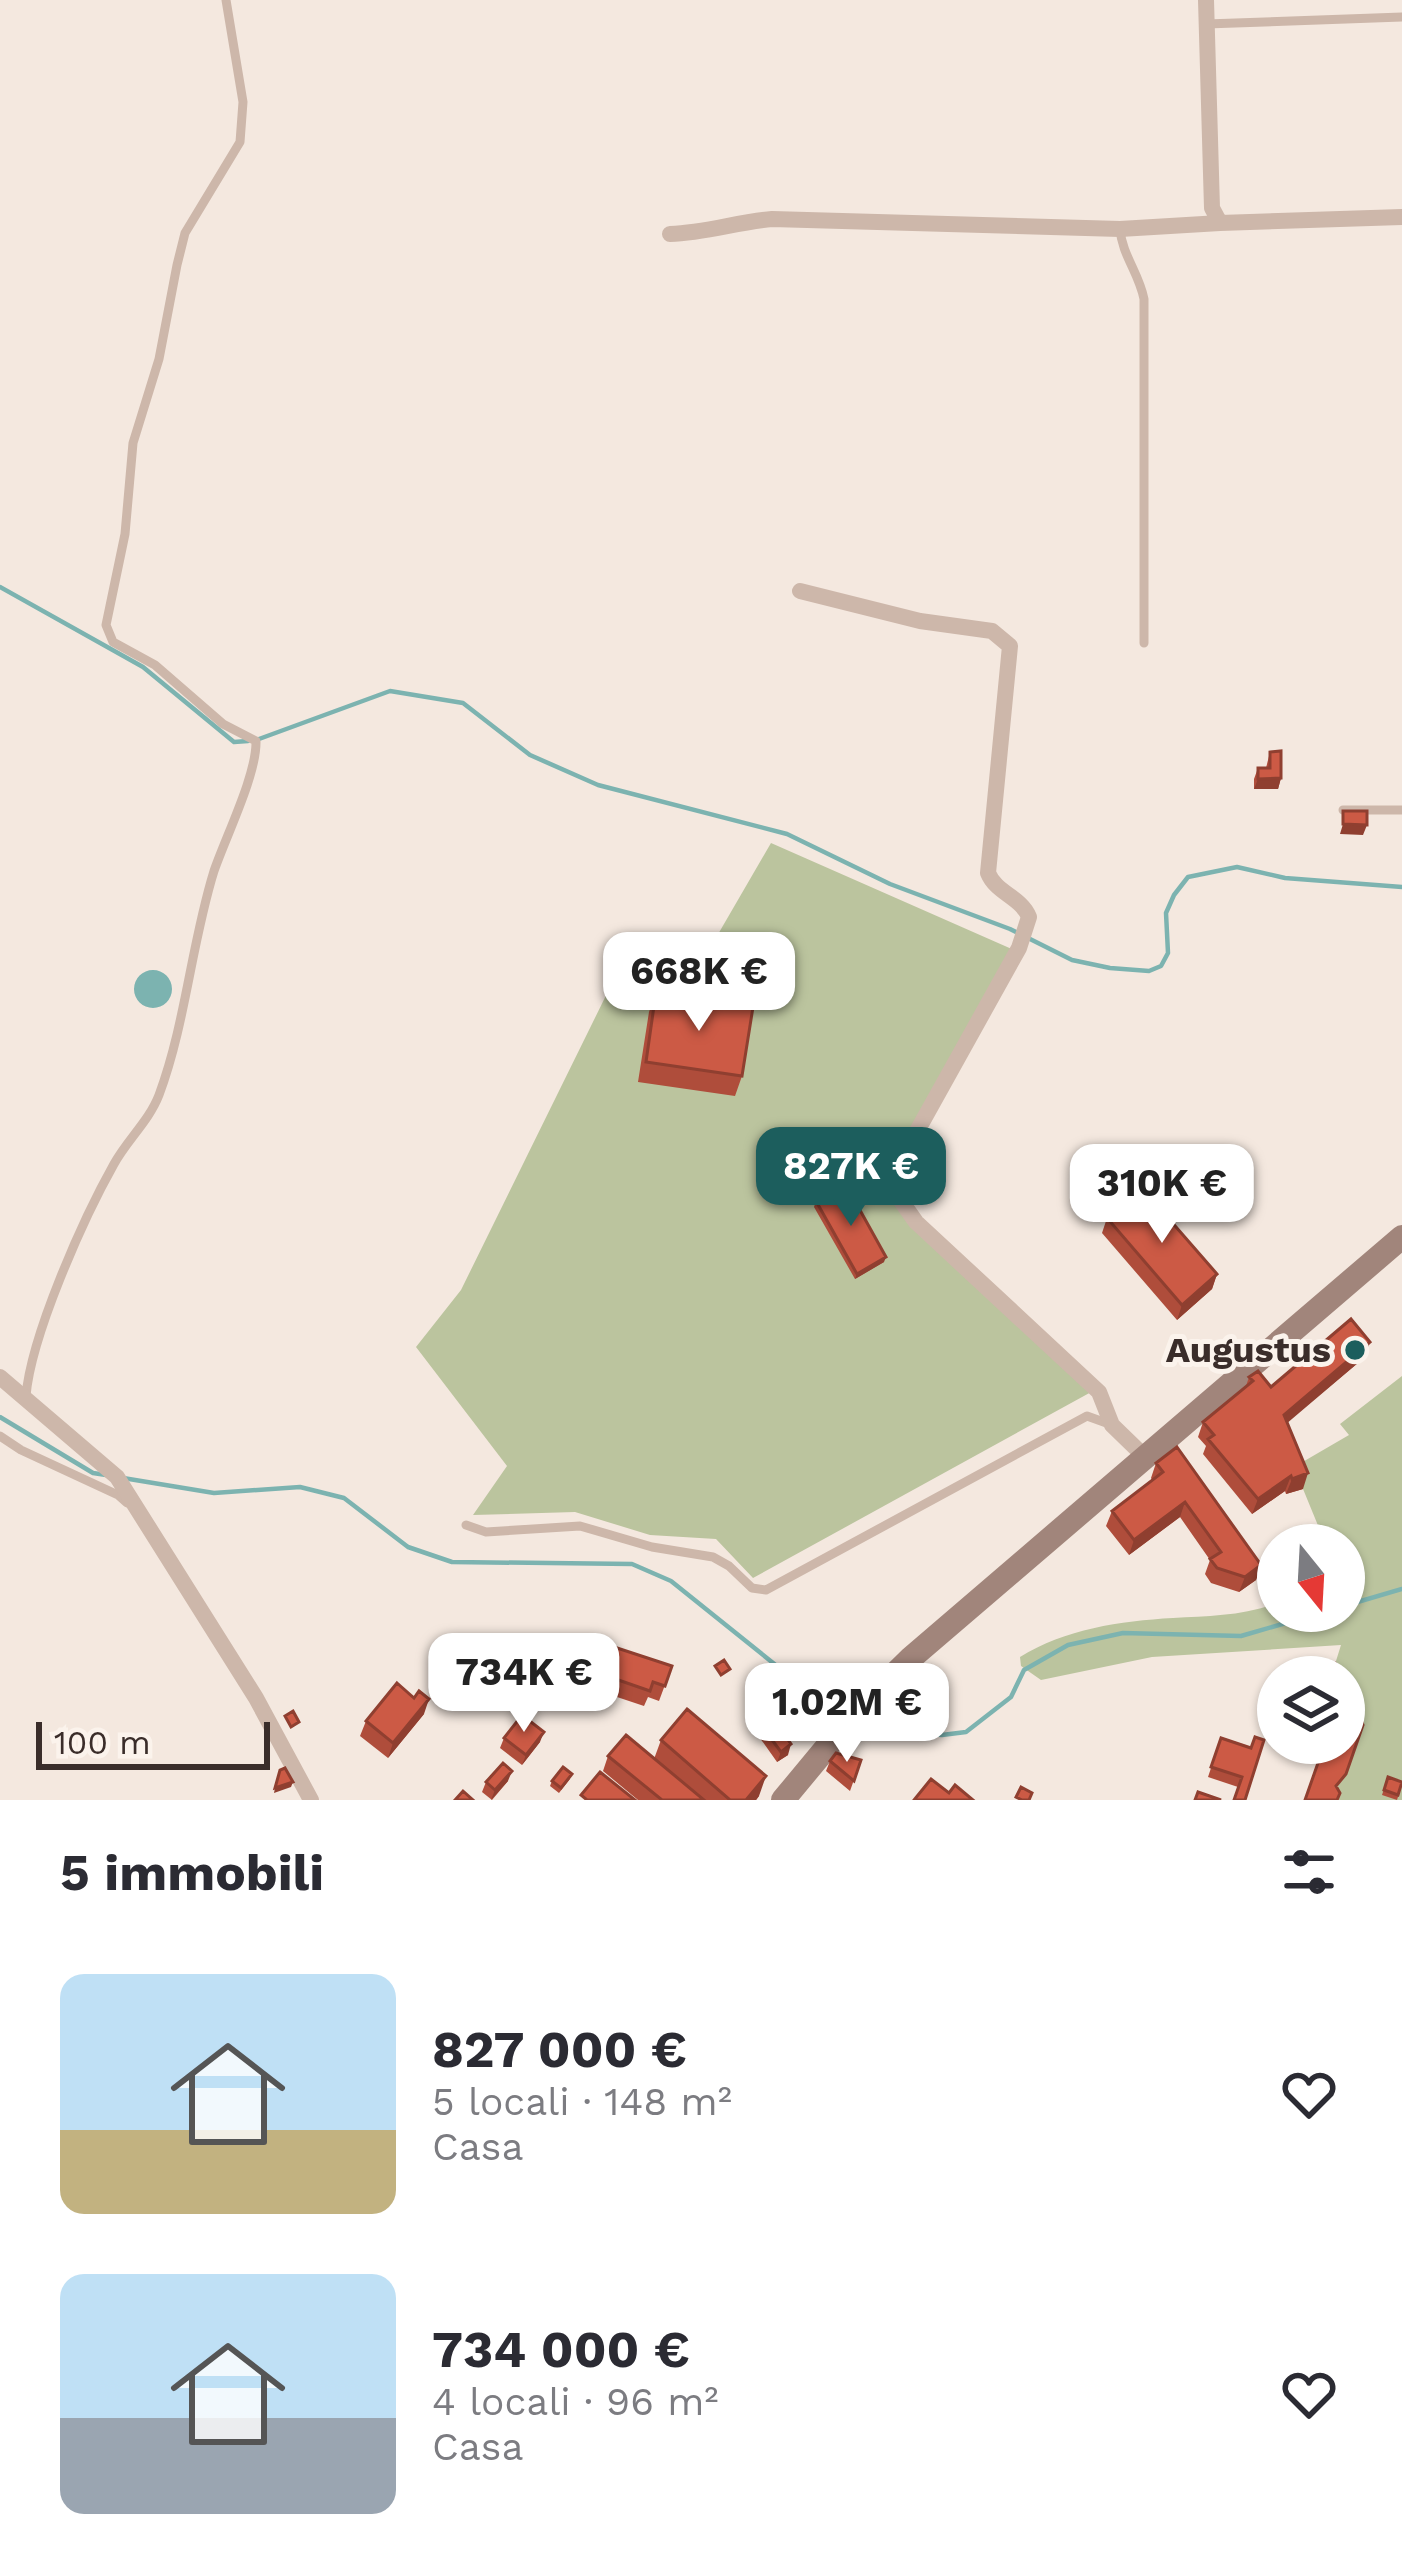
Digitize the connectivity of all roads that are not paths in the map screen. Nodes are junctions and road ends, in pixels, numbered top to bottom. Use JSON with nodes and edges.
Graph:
{"nodes":[{"id":1,"x":226,"y":0,"type":"edge"},
{"id":2,"x":1206,"y":0,"type":"edge"},
{"id":3,"x":1402,"y":17,"type":"edge"},
{"id":4,"x":1207,"y":24,"type":"junction"},
{"id":5,"x":1402,"y":217,"type":"edge"},
{"id":6,"x":1220,"y":223,"type":"junction"},
{"id":7,"x":1120,"y":229,"type":"junction"},
{"id":8,"x":670,"y":234,"type":"dead end"},
{"id":9,"x":800,"y":591,"type":"dead end"},
{"id":10,"x":1144,"y":643,"type":"dead end"},
{"id":11,"x":1343,"y":810,"type":"edge"},
{"id":12,"x":1402,"y":811,"type":"edge"},
{"id":13,"x":1402,"y":1237,"type":"edge"},
{"id":14,"x":0,"y":1377,"type":"edge"},
{"id":15,"x":25,"y":1402,"type":"junction"},
{"id":16,"x":1112,"y":1425,"type":"junction"},
{"id":17,"x":0,"y":1436,"type":"edge"},
{"id":18,"x":1145,"y":1457,"type":"junction"},
{"id":19,"x":136,"y":1512,"type":"junction"},
{"id":20,"x":466,"y":1526,"type":"dead end"},
{"id":21,"x":311,"y":1800,"type":"edge"},
{"id":22,"x":783,"y":1800,"type":"edge"}],
"edges":[{"from":1,"to":15,"type":"lane"},
{"from":2,"to":4,"type":"street"},
{"from":3,"to":4,"type":"lane"},
{"from":4,"to":6,"type":"street"},
{"from":5,"to":6,"type":"street"},
{"from":6,"to":7,"type":"street"},
{"from":7,"to":8,"type":"street"},
{"from":7,"to":10,"type":"lane"},
{"from":9,"to":16,"type":"street"},
{"from":11,"to":12,"type":"lane"},
{"from":13,"to":18,"type":"main road"},
{"from":14,"to":15,"type":"street"},
{"from":15,"to":19,"type":"street"},
{"from":16,"to":18,"type":"street"},
{"from":16,"to":20,"type":"lane"},
{"from":17,"to":19,"type":"lane"},
{"from":18,"to":22,"type":"main road"},
{"from":19,"to":21,"type":"street"}]}
